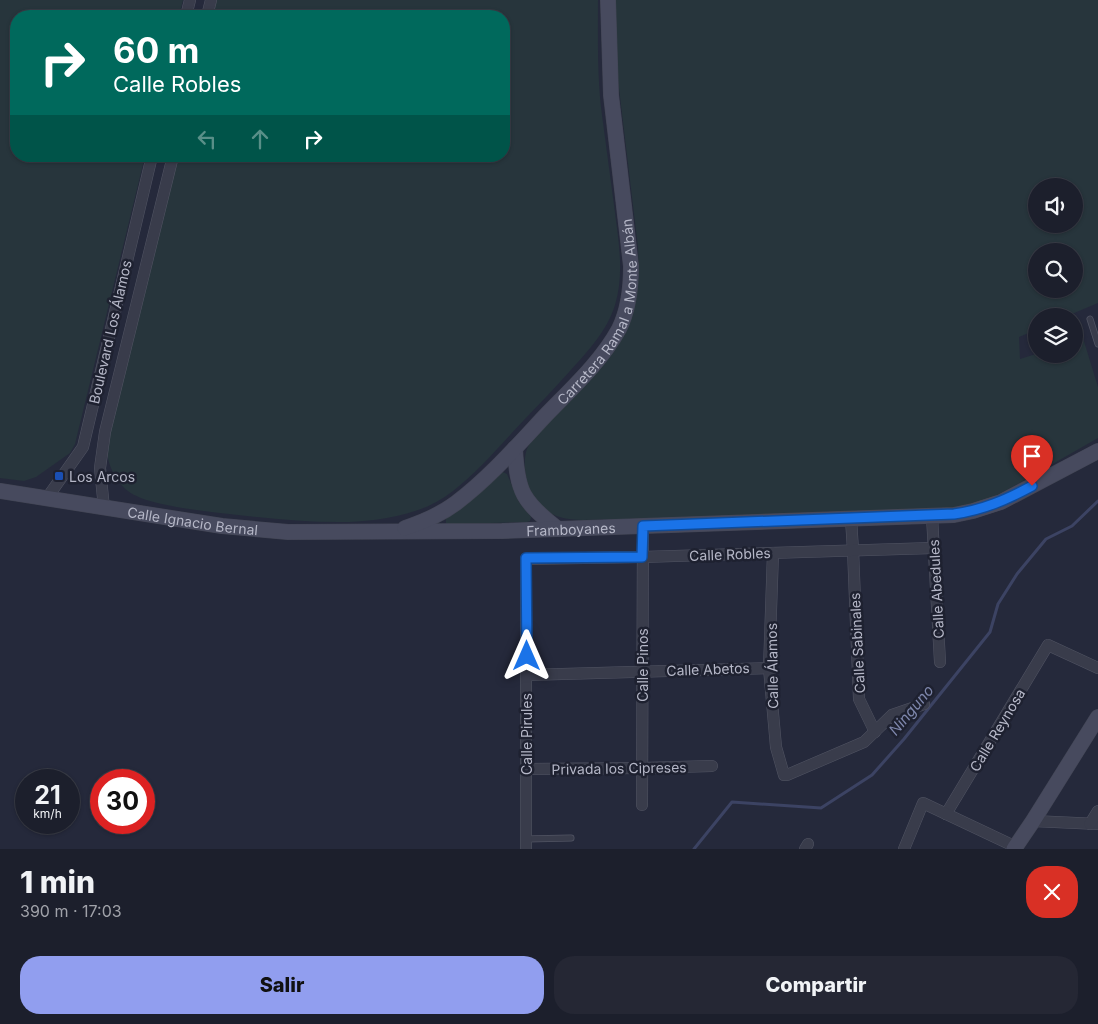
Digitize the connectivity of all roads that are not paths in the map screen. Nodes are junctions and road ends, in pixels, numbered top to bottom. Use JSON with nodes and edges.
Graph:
{"nodes":[{"id":1,"x":608,"y":0,"type":"edge"},
{"id":2,"x":151,"y":162,"type":"edge"},
{"id":3,"x":172,"y":162,"type":"edge"},
{"id":4,"x":1090,"y":319,"type":"dead end"},
{"id":5,"x":1098,"y":344,"type":"edge"},
{"id":6,"x":515,"y":448,"type":"junction"},
{"id":7,"x":1098,"y":451,"type":"edge"},
{"id":8,"x":0,"y":490,"type":"edge"},
{"id":9,"x":47,"y":498,"type":"junction"},
{"id":10,"x":104,"y":508,"type":"junction"},
{"id":11,"x":932,"y":516,"type":"junction"},
{"id":12,"x":851,"y":519,"type":"junction"},
{"id":13,"x":643,"y":526,"type":"junction"},
{"id":14,"x":558,"y":529,"type":"junction"},
{"id":15,"x":388,"y":532,"type":"junction"},
{"id":16,"x":933,"y":548,"type":"junction"},
{"id":17,"x":853,"y":550,"type":"junction"},
{"id":18,"x":774,"y":553,"type":"junction"},
{"id":19,"x":642,"y":557,"type":"junction"},
{"id":20,"x":526,"y":558,"type":"joint"},
{"id":21,"x":940,"y":662,"type":"dead end"},
{"id":22,"x":769,"y":668,"type":"junction"},
{"id":23,"x":1098,"y":668,"type":"edge"},
{"id":24,"x":642,"y":671,"type":"junction"},
{"id":25,"x":527,"y":675,"type":"junction"},
{"id":26,"x":924,"y":704,"type":"dead end"},
{"id":27,"x":1097,"y":719,"type":"edge"},
{"id":28,"x":874,"y":732,"type":"junction"},
{"id":29,"x":712,"y":766,"type":"dead end"},
{"id":30,"x":642,"y":768,"type":"junction"},
{"id":31,"x":526,"y":770,"type":"junction"},
{"id":32,"x":642,"y":805,"type":"dead end"},
{"id":33,"x":1098,"y":811,"type":"edge"},
{"id":34,"x":946,"y":814,"type":"junction"},
{"id":35,"x":1033,"y":821,"type":"junction"},
{"id":36,"x":1094,"y":824,"type":"edge"},
{"id":37,"x":571,"y":838,"type":"dead end"},
{"id":38,"x":526,"y":844,"type":"edge"},
{"id":39,"x":1015,"y":848,"type":"edge"},
{"id":40,"x":904,"y":849,"type":"edge"}],
"edges":[{"from":1,"to":6,"type":"main road","name":"Carretera Ramal a Monte Albán"},
{"from":2,"to":9,"type":"street","name":"Boulevard Los Álamos"},
{"from":3,"to":10,"type":"street","name":"Boulevard Los Álamos"},
{"from":4,"to":5,"type":"lane"},
{"from":6,"to":14,"type":"main road"},
{"from":6,"to":15,"type":"main road","name":"Carretera Ramal a Monte Albán"},
{"from":7,"to":11,"type":"main road","name":"Framboyanes"},
{"from":8,"to":9,"type":"main road","name":"Calle Ignacio Bernal"},
{"from":9,"to":10,"type":"main road","name":"Calle Ignacio Bernal"},
{"from":10,"to":15,"type":"main road","name":"Calle Ignacio Bernal"},
{"from":11,"to":12,"type":"main road","name":"Framboyanes"},
{"from":11,"to":16,"type":"street","name":"Calle Abedules"},
{"from":12,"to":13,"type":"main road","name":"Framboyanes"},
{"from":12,"to":17,"type":"street","name":"Calle Sabinales"},
{"from":13,"to":14,"type":"main road","name":"Framboyanes"},
{"from":13,"to":19,"type":"street","name":"Calle Pinos"},
{"from":14,"to":15,"type":"main road","name":"Framboyanes"},
{"from":16,"to":17,"type":"street","name":"Calle Robles"},
{"from":16,"to":21,"type":"street","name":"Calle Abedules"},
{"from":17,"to":18,"type":"street","name":"Calle Robles"},
{"from":17,"to":28,"type":"street","name":"Calle Sabinales"},
{"from":18,"to":19,"type":"street","name":"Calle Robles"},
{"from":18,"to":22,"type":"street","name":"Calle Álamos"},
{"from":19,"to":20,"type":"street","name":"Calle Robles"},
{"from":19,"to":24,"type":"street","name":"Calle Pinos"},
{"from":20,"to":25,"type":"street","name":"Calle Pirules"},
{"from":22,"to":24,"type":"street","name":"Calle Abetos"},
{"from":22,"to":28,"type":"street","name":"Calle Álamos"},
{"from":23,"to":34,"type":"street","name":"Calle Reynosa"},
{"from":24,"to":25,"type":"street","name":"Calle Abetos"},
{"from":24,"to":30,"type":"street","name":"Calle Pinos"},
{"from":25,"to":31,"type":"street","name":"Calle Pirules"},
{"from":26,"to":28,"type":"street"},
{"from":27,"to":35,"type":"main road"},
{"from":29,"to":30,"type":"street","name":"Privada los Cipreses"},
{"from":30,"to":31,"type":"street","name":"Privada los Cipreses"},
{"from":30,"to":32,"type":"street","name":"Calle Pinos"},
{"from":31,"to":38,"type":"street","name":"Calle Pirules"},
{"from":33,"to":36,"type":"street"},
{"from":34,"to":39,"type":"street"},
{"from":34,"to":40,"type":"street"},
{"from":35,"to":36,"type":"street"},
{"from":35,"to":39,"type":"main road"},
{"from":37,"to":38,"type":"lane"}]}
